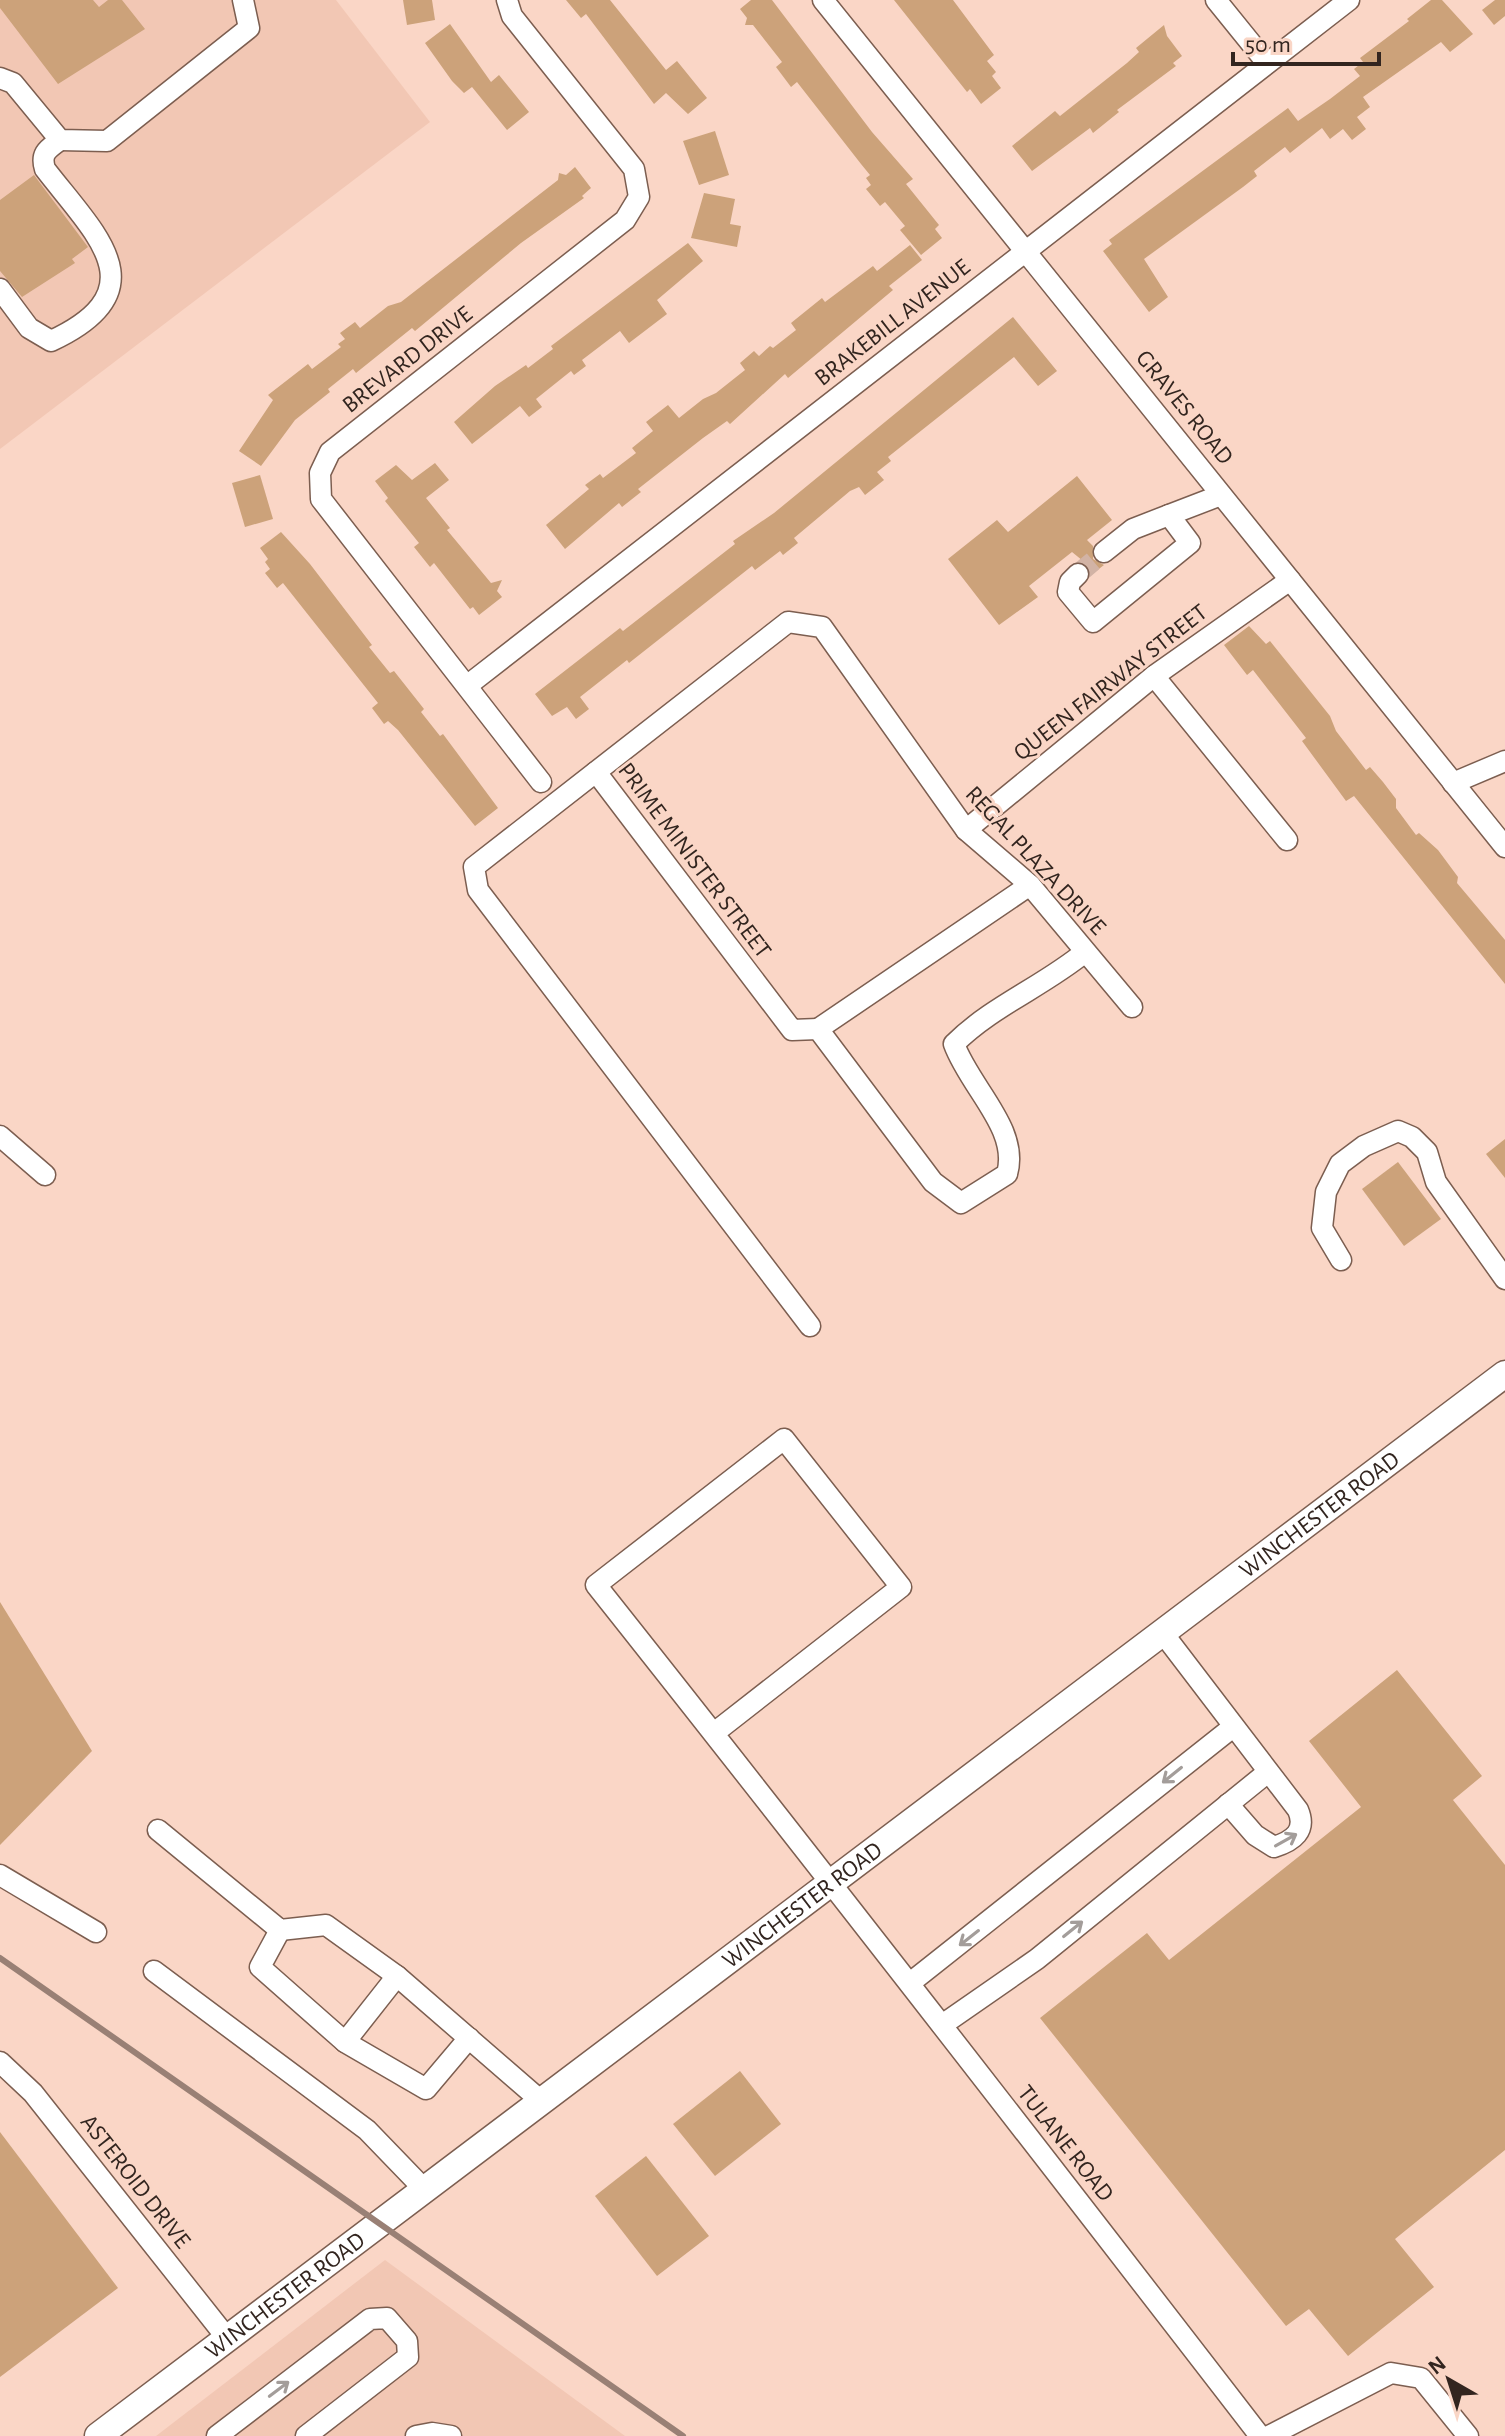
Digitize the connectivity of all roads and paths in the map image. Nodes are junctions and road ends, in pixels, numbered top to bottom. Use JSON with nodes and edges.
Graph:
{"nodes":[{"id":1,"x":243,"y":0,"type":"edge"},
{"id":2,"x":507,"y":0,"type":"edge"},
{"id":3,"x":823,"y":0,"type":"edge"},
{"id":4,"x":1216,"y":0,"type":"edge"},
{"id":5,"x":1349,"y":0,"type":"edge"},
{"id":6,"x":1267,"y":63,"type":"junction"},
{"id":7,"x":0,"y":78,"type":"edge"},
{"id":8,"x":60,"y":140,"type":"junction"},
{"id":9,"x":1026,"y":251,"type":"junction"},
{"id":10,"x":0,"y":289,"type":"edge"},
{"id":11,"x":1221,"y":495,"type":"junction"},
{"id":12,"x":1169,"y":515,"type":"junction"},
{"id":13,"x":1104,"y":552,"type":"tunnel mouth"},
{"id":14,"x":1078,"y":574,"type":"dead end"},
{"id":15,"x":1290,"y":580,"type":"junction"},
{"id":16,"x":1154,"y":676,"type":"junction"},
{"id":17,"x":468,"y":685,"type":"junction"},
{"id":18,"x":1505,"y":761,"type":"edge"},
{"id":19,"x":596,"y":772,"type":"junction"},
{"id":20,"x":541,"y":782,"type":"dead end"},
{"id":21,"x":1453,"y":783,"type":"junction"},
{"id":22,"x":966,"y":830,"type":"junction"},
{"id":23,"x":1287,"y":840,"type":"dead end"},
{"id":24,"x":1505,"y":847,"type":"edge"},
{"id":25,"x":1030,"y":885,"type":"junction"},
{"id":26,"x":1085,"y":952,"type":"junction"},
{"id":27,"x":1132,"y":1007,"type":"dead end"},
{"id":28,"x":818,"y":1029,"type":"junction"},
{"id":29,"x":0,"y":1136,"type":"edge"},
{"id":30,"x":45,"y":1175,"type":"dead end"},
{"id":31,"x":1341,"y":1260,"type":"dead end"},
{"id":32,"x":1505,"y":1279,"type":"edge"},
{"id":33,"x":810,"y":1326,"type":"dead end"},
{"id":34,"x":1505,"y":1374,"type":"edge"},
{"id":35,"x":1162,"y":1632,"type":"junction"},
{"id":36,"x":1233,"y":1727,"type":"junction"},
{"id":37,"x":714,"y":1733,"type":"junction"},
{"id":38,"x":1268,"y":1772,"type":"junction"},
{"id":39,"x":1228,"y":1804,"type":"junction"},
{"id":40,"x":158,"y":1830,"type":"dead end"},
{"id":41,"x":0,"y":1875,"type":"edge"},
{"id":42,"x":832,"y":1881,"type":"junction"},
{"id":43,"x":280,"y":1930,"type":"junction"},
{"id":44,"x":96,"y":1932,"type":"dead end"},
{"id":45,"x":154,"y":1971,"type":"dead end"},
{"id":46,"x":397,"y":1976,"type":"junction"},
{"id":47,"x":910,"y":1983,"type":"junction"},
{"id":48,"x":942,"y":2025,"type":"junction"},
{"id":49,"x":469,"y":2038,"type":"junction"},
{"id":50,"x":345,"y":2042,"type":"junction"},
{"id":51,"x":0,"y":2062,"type":"edge"},
{"id":52,"x":540,"y":2100,"type":"junction"},
{"id":53,"x":423,"y":2188,"type":"junction"},
{"id":54,"x":227,"y":2338,"type":"junction"},
{"id":55,"x":101,"y":2435,"type":"edge"},
{"id":56,"x":217,"y":2436,"type":"edge"},
{"id":57,"x":306,"y":2436,"type":"edge"},
{"id":58,"x":416,"y":2436,"type":"edge"},
{"id":59,"x":451,"y":2436,"type":"edge"},
{"id":60,"x":1260,"y":2436,"type":"edge"},
{"id":61,"x":1269,"y":2436,"type":"edge"},
{"id":62,"x":1468,"y":2436,"type":"edge"}],
"edges":[{"from":1,"to":8,"type":"street"},
{"from":2,"to":17,"type":"street","name":"BREVARD DRIVE"},
{"from":3,"to":9,"type":"street","name":"GRAVES ROAD"},
{"from":4,"to":6,"type":"street"},
{"from":5,"to":6,"type":"street","name":"BRAKEBILL AVENUE"},
{"from":6,"to":9,"type":"street","name":"BRAKEBILL AVENUE"},
{"from":7,"to":8,"type":"street"},
{"from":8,"to":10,"type":"street"},
{"from":9,"to":11,"type":"street","name":"GRAVES ROAD"},
{"from":9,"to":17,"type":"street","name":"BRAKEBILL AVENUE"},
{"from":11,"to":12,"type":"street"},
{"from":11,"to":15,"type":"street","name":"GRAVES ROAD"},
{"from":12,"to":13,"type":"street"},
{"from":12,"to":14,"type":"street"},
{"from":15,"to":16,"type":"street","name":"QUEEN FAIRWAY STREET"},
{"from":15,"to":21,"type":"street","name":"GRAVES ROAD"},
{"from":16,"to":22,"type":"street","name":"QUEEN FAIRWAY STREET"},
{"from":16,"to":23,"type":"street"},
{"from":17,"to":20,"type":"street","name":"BREVARD DRIVE"},
{"from":18,"to":21,"type":"street"},
{"from":19,"to":22,"type":"street","name":"REGAL PLAZA DRIVE"},
{"from":19,"to":28,"type":"street","name":"PRIME MINISTER STREET"},
{"from":19,"to":33,"type":"street","name":"PRIME MINISTER STREET"},
{"from":21,"to":24,"type":"street","name":"GRAVES ROAD"},
{"from":22,"to":25,"type":"street","name":"REGAL PLAZA DRIVE"},
{"from":25,"to":26,"type":"street","name":"REGAL PLAZA DRIVE"},
{"from":25,"to":28,"type":"street"},
{"from":26,"to":27,"type":"street","name":"REGAL PLAZA DRIVE"},
{"from":26,"to":28,"type":"street"},
{"from":29,"to":30,"type":"street"},
{"from":31,"to":32,"type":"street"},
{"from":34,"to":35,"type":"main road","name":"WINCHESTER ROAD"},
{"from":35,"to":36,"type":"street"},
{"from":35,"to":42,"type":"main road","name":"WINCHESTER ROAD"},
{"from":36,"to":38,"type":"street"},
{"from":36,"to":47,"type":"street","one_way":true},
{"from":37,"to":37,"type":"street","name":"TULANE ROAD"},
{"from":37,"to":42,"type":"street","name":"TULANE ROAD"},
{"from":38,"to":39,"type":"street"},
{"from":39,"to":38,"type":"street","one_way":true},
{"from":48,"to":39,"type":"street","one_way":true},
{"from":40,"to":43,"type":"street"},
{"from":41,"to":44,"type":"street"},
{"from":42,"to":47,"type":"street","name":"TULANE ROAD"},
{"from":42,"to":52,"type":"main road","name":"WINCHESTER ROAD"},
{"from":43,"to":46,"type":"street"},
{"from":43,"to":50,"type":"street"},
{"from":45,"to":53,"type":"street"},
{"from":46,"to":49,"type":"street"},
{"from":46,"to":50,"type":"street"},
{"from":47,"to":48,"type":"street","name":"TULANE ROAD"},
{"from":48,"to":60,"type":"street","name":"TULANE ROAD"},
{"from":49,"to":50,"type":"street"},
{"from":49,"to":52,"type":"street"},
{"from":51,"to":54,"type":"street","name":"ASTEROID DRIVE"},
{"from":52,"to":53,"type":"main road","name":"WINCHESTER ROAD"},
{"from":53,"to":54,"type":"main road","name":"WINCHESTER ROAD"},
{"from":54,"to":55,"type":"main road","name":"WINCHESTER ROAD"},
{"from":56,"to":57,"type":"street","one_way":true},
{"from":58,"to":59,"type":"street"},
{"from":61,"to":62,"type":"street"}]}
